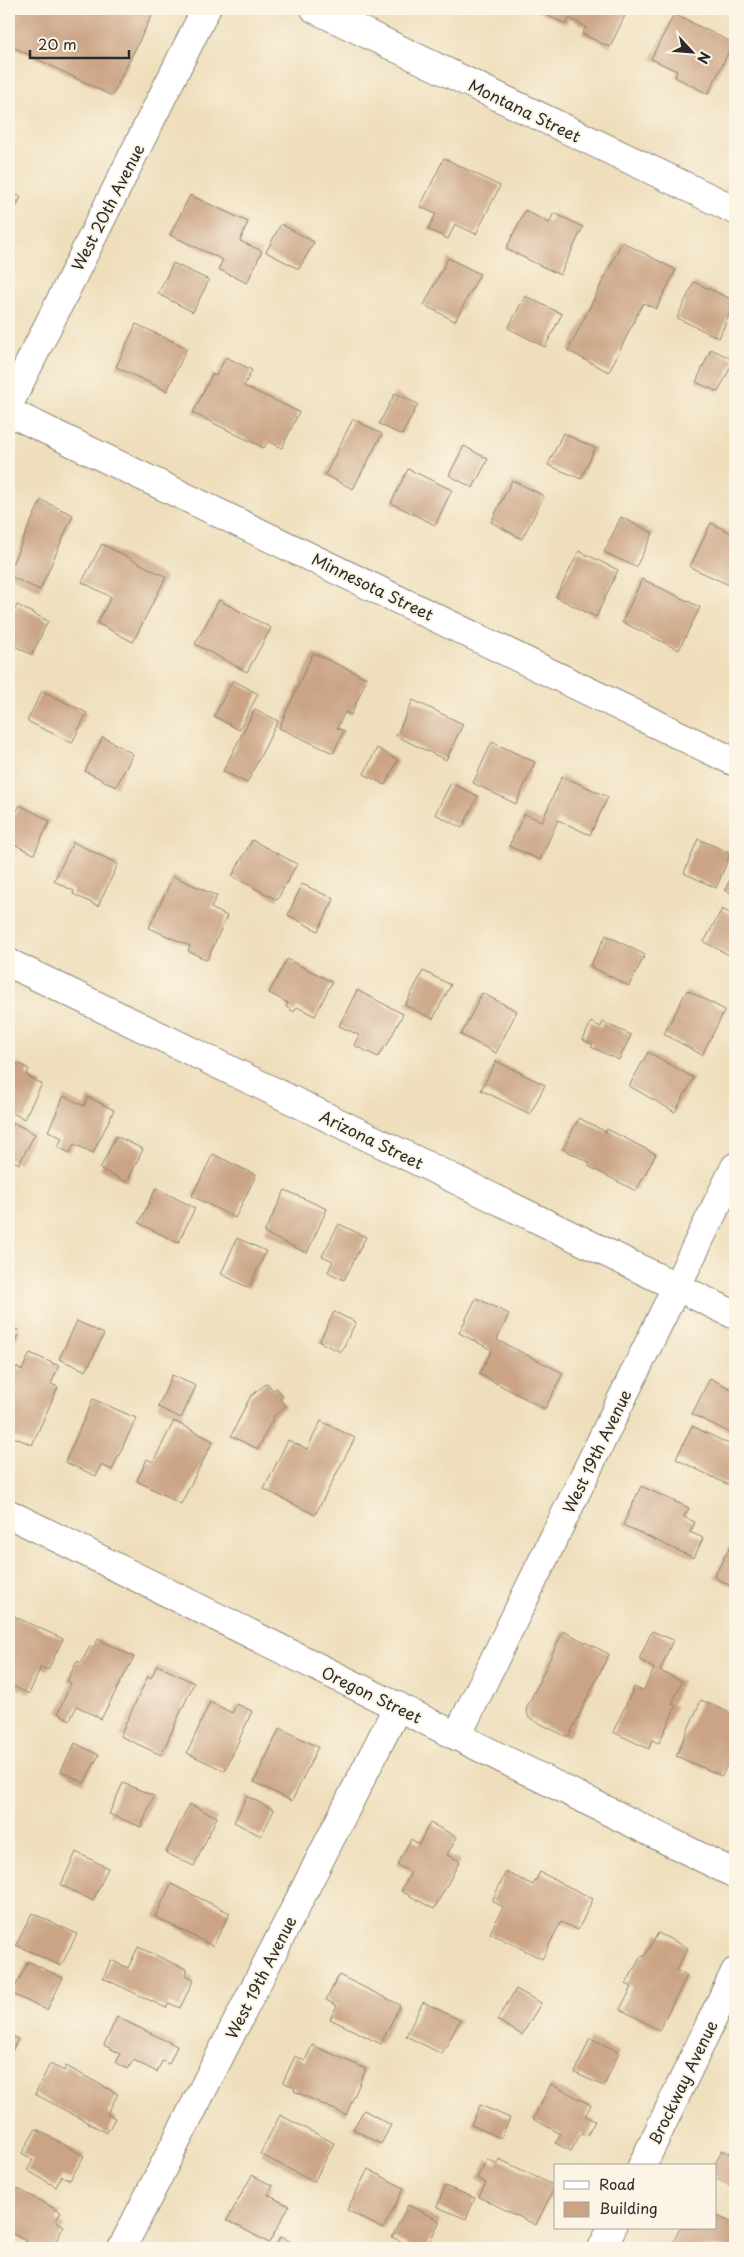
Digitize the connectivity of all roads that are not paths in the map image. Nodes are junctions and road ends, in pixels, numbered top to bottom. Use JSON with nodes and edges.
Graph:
{"nodes":[{"id":1,"x":206,"y":9,"type":"edge"},
{"id":2,"x":315,"y":9,"type":"edge"},
{"id":3,"x":735,"y":210,"type":"edge"},
{"id":4,"x":9,"y":404,"type":"edge"},
{"id":5,"x":9,"y":412,"type":"edge"},
{"id":6,"x":735,"y":762,"type":"edge"},
{"id":7,"x":9,"y":963,"type":"edge"},
{"id":8,"x":735,"y":1167,"type":"edge"},
{"id":9,"x":676,"y":1286,"type":"junction"},
{"id":10,"x":735,"y":1315,"type":"edge"},
{"id":11,"x":9,"y":1514,"type":"edge"},
{"id":12,"x":398,"y":1706,"type":"junction"},
{"id":13,"x":458,"y":1736,"type":"junction"},
{"id":14,"x":735,"y":1874,"type":"edge"},
{"id":15,"x":735,"y":1972,"type":"edge"},
{"id":16,"x":643,"y":2164,"type":"edge"},
{"id":17,"x":611,"y":2230,"type":"edge"},
{"id":18,"x":122,"y":2248,"type":"edge"},
{"id":19,"x":602,"y":2248,"type":"edge"}],
"edges":[{"from":1,"to":4,"type":"street","name":"West 20th Avenue"},
{"from":2,"to":3,"type":"street","name":"Montana Street"},
{"from":5,"to":6,"type":"street","name":"Minnesota Street"},
{"from":7,"to":9,"type":"street","name":"Arizona Street"},
{"from":8,"to":9,"type":"street","name":"West 19th Avenue"},
{"from":9,"to":10,"type":"street","name":"Arizona Street"},
{"from":9,"to":13,"type":"street","name":"West 19th Avenue"},
{"from":11,"to":12,"type":"street","name":"Oregon Street"},
{"from":12,"to":13,"type":"street","name":"Oregon Street"},
{"from":12,"to":18,"type":"street","name":"West 19th Avenue"},
{"from":13,"to":14,"type":"street","name":"Oregon Street"},
{"from":15,"to":16,"type":"street","name":"Brockway Avenue"},
{"from":17,"to":19,"type":"street"}]}
